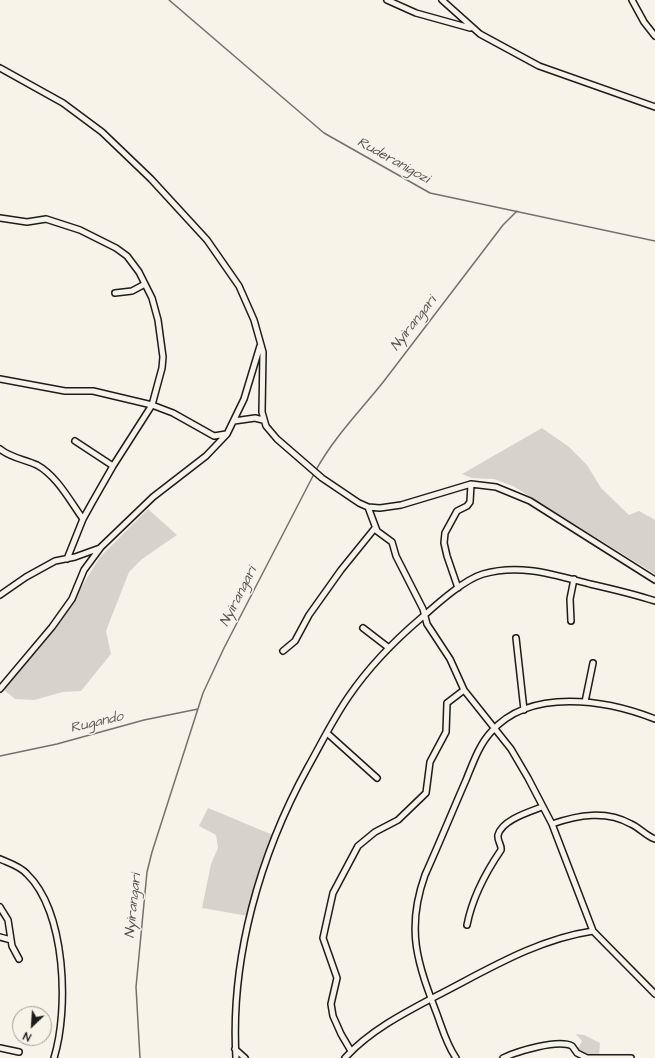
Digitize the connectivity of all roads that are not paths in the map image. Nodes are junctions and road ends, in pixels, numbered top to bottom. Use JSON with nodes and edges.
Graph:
{"nodes":[{"id":1,"x":388,"y":0,"type":"edge"},
{"id":2,"x":442,"y":0,"type":"edge"},
{"id":3,"x":632,"y":0,"type":"edge"},
{"id":4,"x":473,"y":29,"type":"junction"},
{"id":5,"x":655,"y":36,"type":"edge"},
{"id":6,"x":0,"y":68,"type":"edge"},
{"id":7,"x":655,"y":107,"type":"edge"},
{"id":8,"x":0,"y":218,"type":"edge"},
{"id":9,"x":145,"y":284,"type":"junction"},
{"id":10,"x":115,"y":293,"type":"dead end"},
{"id":11,"x":261,"y":343,"type":"junction"},
{"id":12,"x":0,"y":379,"type":"edge"},
{"id":13,"x":152,"y":405,"type":"junction"},
{"id":14,"x":264,"y":420,"type":"junction"},
{"id":15,"x":234,"y":421,"type":"junction"},
{"id":16,"x":227,"y":434,"type":"junction"},
{"id":17,"x":75,"y":441,"type":"dead end"},
{"id":18,"x":0,"y":449,"type":"edge"},
{"id":19,"x":113,"y":466,"type":"junction"},
{"id":20,"x":471,"y":484,"type":"junction"},
{"id":21,"x":368,"y":507,"type":"junction"},
{"id":22,"x":83,"y":519,"type":"junction"},
{"id":23,"x":375,"y":528,"type":"junction"},
{"id":24,"x":101,"y":547,"type":"junction"},
{"id":25,"x":66,"y":559,"type":"junction"},
{"id":26,"x":574,"y":579,"type":"junction"},
{"id":27,"x":655,"y":580,"type":"edge"},
{"id":28,"x":458,"y":588,"type":"junction"},
{"id":29,"x":0,"y":595,"type":"edge"},
{"id":30,"x":655,"y":601,"type":"edge"},
{"id":31,"x":424,"y":615,"type":"junction"},
{"id":32,"x":571,"y":621,"type":"dead end"},
{"id":33,"x":363,"y":628,"type":"dead end"},
{"id":34,"x":516,"y":638,"type":"dead end"},
{"id":35,"x":389,"y":648,"type":"junction"},
{"id":36,"x":283,"y":651,"type":"dead end"},
{"id":37,"x":593,"y":663,"type":"dead end"},
{"id":38,"x":0,"y":689,"type":"edge"},
{"id":39,"x":464,"y":690,"type":"junction"},
{"id":40,"x":585,"y":702,"type":"junction"},
{"id":41,"x":524,"y":710,"type":"junction"},
{"id":42,"x":655,"y":719,"type":"edge"},
{"id":43,"x":495,"y":728,"type":"junction"},
{"id":44,"x":327,"y":733,"type":"junction"},
{"id":45,"x":377,"y":778,"type":"dead end"},
{"id":46,"x":542,"y":807,"type":"junction"},
{"id":47,"x":552,"y":824,"type":"junction"},
{"id":48,"x":655,"y":839,"type":"edge"},
{"id":49,"x":0,"y":859,"type":"edge"},
{"id":50,"x":0,"y":907,"type":"edge"},
{"id":51,"x":467,"y":925,"type":"dead end"},
{"id":52,"x":594,"y":931,"type":"junction"},
{"id":53,"x":0,"y":937,"type":"edge"},
{"id":54,"x":11,"y":940,"type":"junction"},
{"id":55,"x":19,"y":959,"type":"dead end"},
{"id":56,"x":655,"y":994,"type":"edge"},
{"id":57,"x":430,"y":999,"type":"junction"},
{"id":58,"x":0,"y":1048,"type":"edge"},
{"id":59,"x":236,"y":1049,"type":"junction"},
{"id":60,"x":351,"y":1051,"type":"junction"},
{"id":61,"x":19,"y":1052,"type":"dead end"},
{"id":62,"x":54,"y":1058,"type":"edge"},
{"id":63,"x":236,"y":1058,"type":"edge"},
{"id":64,"x":246,"y":1058,"type":"edge"},
{"id":65,"x":345,"y":1058,"type":"edge"},
{"id":66,"x":456,"y":1058,"type":"edge"},
{"id":67,"x":503,"y":1058,"type":"edge"},
{"id":68,"x":619,"y":1058,"type":"edge"},
{"id":69,"x":631,"y":1058,"type":"edge"}],
"edges":[{"from":1,"to":4,"type":"street"},
{"from":2,"to":4,"type":"street"},
{"from":3,"to":5,"type":"street"},
{"from":4,"to":7,"type":"street"},
{"from":6,"to":11,"type":"street"},
{"from":8,"to":9,"type":"street"},
{"from":9,"to":10,"type":"street"},
{"from":9,"to":13,"type":"street"},
{"from":11,"to":14,"type":"street"},
{"from":11,"to":15,"type":"street"},
{"from":12,"to":13,"type":"street"},
{"from":13,"to":16,"type":"street"},
{"from":13,"to":19,"type":"street"},
{"from":14,"to":15,"type":"street"},
{"from":14,"to":21,"type":"street"},
{"from":15,"to":16,"type":"street"},
{"from":16,"to":24,"type":"street"},
{"from":17,"to":19,"type":"street"},
{"from":18,"to":22,"type":"street"},
{"from":19,"to":22,"type":"street"},
{"from":20,"to":21,"type":"street"},
{"from":20,"to":27,"type":"street"},
{"from":20,"to":28,"type":"street"},
{"from":21,"to":23,"type":"street"},
{"from":22,"to":25,"type":"street"},
{"from":23,"to":31,"type":"street"},
{"from":23,"to":36,"type":"street"},
{"from":24,"to":25,"type":"street"},
{"from":24,"to":38,"type":"street"},
{"from":25,"to":29,"type":"street"},
{"from":26,"to":28,"type":"street"},
{"from":26,"to":30,"type":"street"},
{"from":26,"to":32,"type":"street"},
{"from":28,"to":31,"type":"street"},
{"from":31,"to":35,"type":"street"},
{"from":31,"to":39,"type":"street"},
{"from":33,"to":35,"type":"street"},
{"from":34,"to":41,"type":"street"},
{"from":35,"to":44,"type":"street"},
{"from":37,"to":40,"type":"street"},
{"from":39,"to":43,"type":"street"},
{"from":39,"to":60,"type":"street"},
{"from":40,"to":41,"type":"street"},
{"from":40,"to":42,"type":"street"},
{"from":41,"to":43,"type":"street"},
{"from":43,"to":46,"type":"street"},
{"from":43,"to":57,"type":"street"},
{"from":44,"to":45,"type":"street"},
{"from":44,"to":59,"type":"street"},
{"from":46,"to":47,"type":"street"},
{"from":46,"to":51,"type":"street"},
{"from":47,"to":48,"type":"street"},
{"from":47,"to":52,"type":"street"},
{"from":49,"to":62,"type":"street"},
{"from":50,"to":54,"type":"street"},
{"from":52,"to":56,"type":"street"},
{"from":52,"to":57,"type":"street"},
{"from":53,"to":54,"type":"street"},
{"from":54,"to":55,"type":"street"},
{"from":57,"to":60,"type":"street"},
{"from":57,"to":66,"type":"street"},
{"from":58,"to":61,"type":"street"},
{"from":59,"to":63,"type":"street"},
{"from":59,"to":64,"type":"street"},
{"from":60,"to":65,"type":"street"},
{"from":67,"to":68,"type":"street"},
{"from":68,"to":69,"type":"street"}]}
